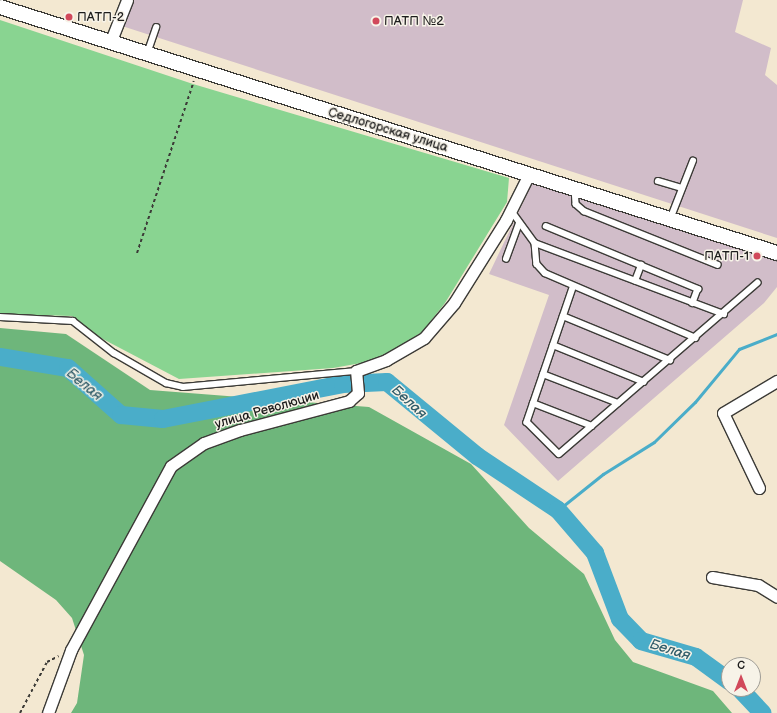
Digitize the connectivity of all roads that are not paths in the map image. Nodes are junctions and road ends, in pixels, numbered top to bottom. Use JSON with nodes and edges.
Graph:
{"nodes":[{"id":1,"x":127,"y":0,"type":"edge"},
{"id":2,"x":0,"y":7,"type":"edge"},
{"id":3,"x":156,"y":28,"type":"dead end"},
{"id":4,"x":110,"y":43,"type":"junction"},
{"id":5,"x":147,"y":54,"type":"junction"},
{"id":6,"x":693,"y":161,"type":"dead end"},
{"id":7,"x":529,"y":174,"type":"junction"},
{"id":8,"x":658,"y":181,"type":"dead end"},
{"id":9,"x":576,"y":188,"type":"junction"},
{"id":10,"x":682,"y":188,"type":"junction"},
{"id":11,"x":511,"y":210,"type":"junction"},
{"id":12,"x":671,"y":217,"type":"junction"},
{"id":13,"x":519,"y":223,"type":"junction"},
{"id":14,"x":546,"y":226,"type":"dead end"},
{"id":15,"x":535,"y":243,"type":"junction"},
{"id":16,"x":777,"y":253,"type":"edge"},
{"id":17,"x":506,"y":259,"type":"dead end"},
{"id":18,"x":641,"y":265,"type":"junction"},
{"id":19,"x":718,"y":265,"type":"dead end"},
{"id":20,"x":635,"y":281,"type":"junction"},
{"id":21,"x":757,"y":283,"type":"dead end"},
{"id":22,"x":573,"y":288,"type":"junction"},
{"id":23,"x":693,"y":303,"type":"junction"},
{"id":24,"x":724,"y":314,"type":"junction"},
{"id":25,"x":564,"y":316,"type":"junction"},
{"id":26,"x":0,"y":317,"type":"edge"},
{"id":27,"x":696,"y":338,"type":"junction"},
{"id":28,"x":553,"y":345,"type":"junction"},
{"id":29,"x":670,"y":360,"type":"junction"},
{"id":30,"x":356,"y":371,"type":"junction"},
{"id":31,"x":543,"y":374,"type":"junction"},
{"id":32,"x":644,"y":382,"type":"junction"},
{"id":33,"x":777,"y":382,"type":"edge"},
{"id":34,"x":533,"y":403,"type":"junction"},
{"id":35,"x":618,"y":404,"type":"junction"},
{"id":36,"x":592,"y":426,"type":"junction"},
{"id":37,"x":759,"y":488,"type":"dead end"},
{"id":38,"x":712,"y":577,"type":"dead end"},
{"id":39,"x":777,"y":597,"type":"edge"},
{"id":40,"x":48,"y":713,"type":"edge"}],
"edges":[{"from":1,"to":4,"type":"street"},
{"from":2,"to":4,"type":"street","name":"Седлогорская улица"},
{"from":3,"to":5,"type":"lane"},
{"from":4,"to":5,"type":"street","name":"Седлогорская улица"},
{"from":5,"to":7,"type":"street","name":"Седлогорская улица"},
{"from":6,"to":10,"type":"lane"},
{"from":7,"to":9,"type":"street","name":"Седлогорская улица"},
{"from":7,"to":11,"type":"street"},
{"from":8,"to":10,"type":"lane"},
{"from":9,"to":12,"type":"street","name":"Седлогорская улица"},
{"from":9,"to":19,"type":"lane"},
{"from":10,"to":12,"type":"lane"},
{"from":11,"to":13,"type":"lane"},
{"from":11,"to":30,"type":"street"},
{"from":12,"to":16,"type":"street","name":"Седлогорская улица"},
{"from":13,"to":15,"type":"lane"},
{"from":13,"to":17,"type":"lane"},
{"from":14,"to":18,"type":"lane"},
{"from":15,"to":20,"type":"lane"},
{"from":15,"to":22,"type":"lane"},
{"from":18,"to":20,"type":"lane"},
{"from":18,"to":23,"type":"lane"},
{"from":20,"to":23,"type":"lane"},
{"from":21,"to":24,"type":"lane"},
{"from":22,"to":25,"type":"lane"},
{"from":22,"to":27,"type":"lane"},
{"from":23,"to":24,"type":"lane"},
{"from":24,"to":27,"type":"lane"},
{"from":25,"to":28,"type":"lane"},
{"from":25,"to":29,"type":"lane"},
{"from":26,"to":30,"type":"lane"},
{"from":27,"to":29,"type":"lane"},
{"from":28,"to":31,"type":"lane"},
{"from":28,"to":32,"type":"lane"},
{"from":29,"to":32,"type":"lane"},
{"from":30,"to":40,"type":"street","name":"улица Революции"},
{"from":31,"to":34,"type":"lane"},
{"from":31,"to":35,"type":"lane"},
{"from":32,"to":35,"type":"lane"},
{"from":33,"to":37,"type":"street"},
{"from":34,"to":36,"type":"lane"},
{"from":34,"to":36,"type":"lane"},
{"from":35,"to":36,"type":"lane"},
{"from":38,"to":39,"type":"street"}]}
